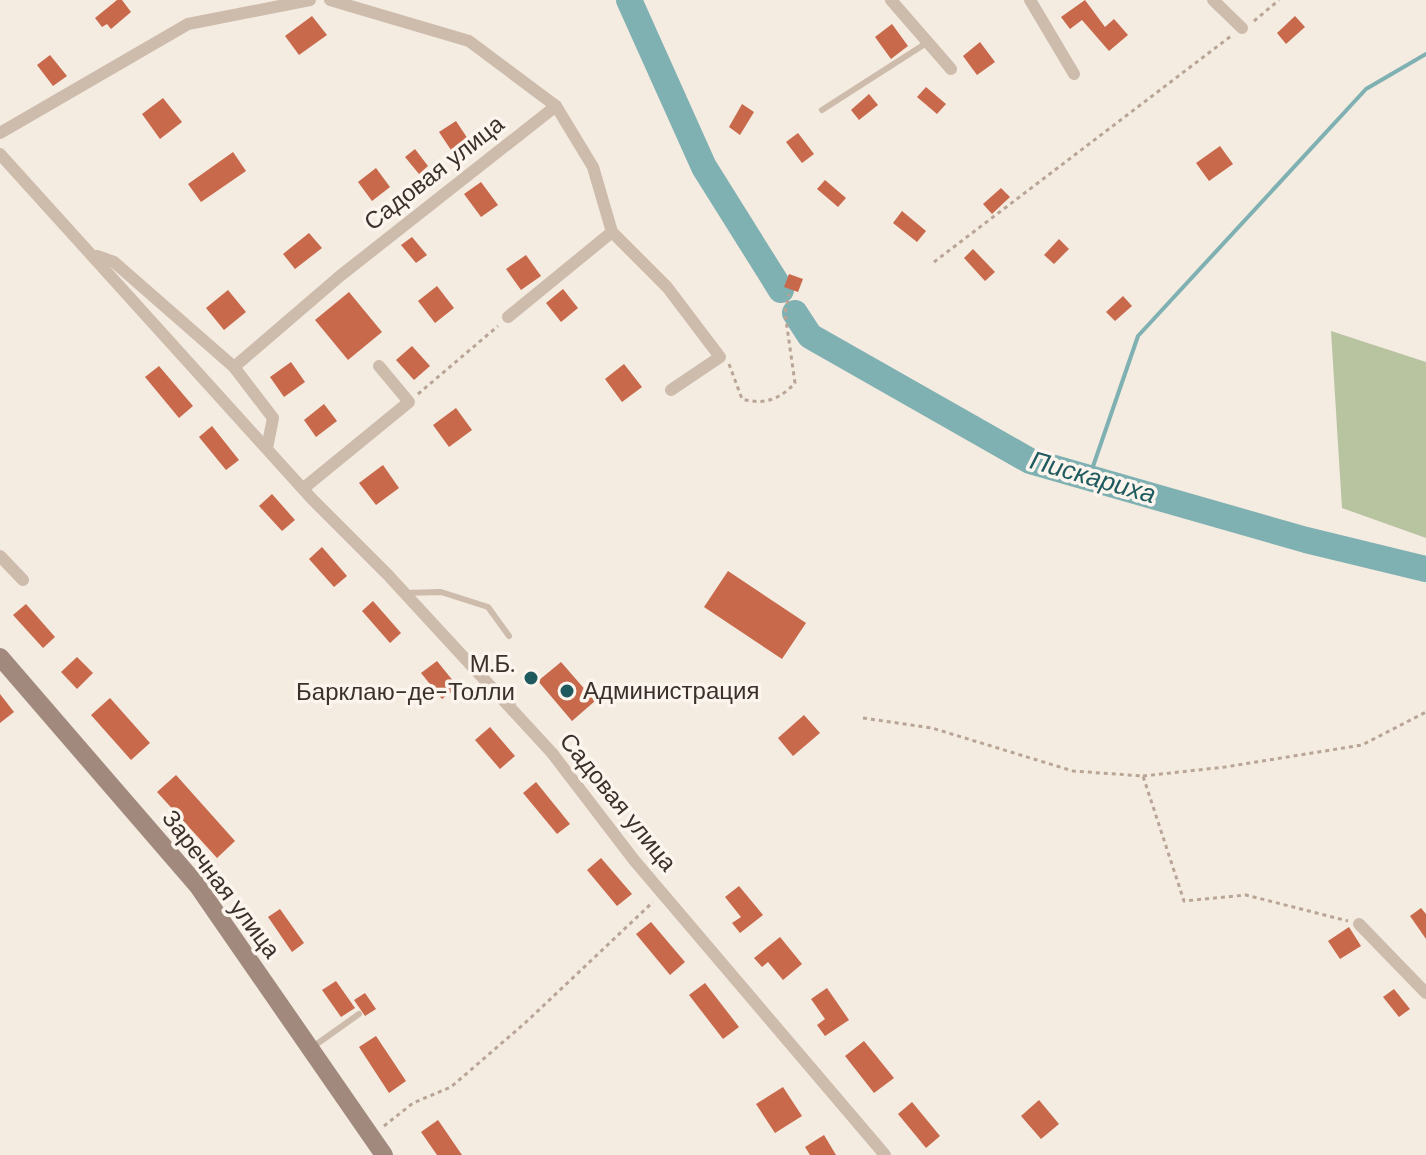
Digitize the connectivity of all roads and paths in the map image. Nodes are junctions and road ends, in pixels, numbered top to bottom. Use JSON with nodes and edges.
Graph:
{"nodes":[{"id":1,"x":310,"y":0,"type":"edge"},
{"id":2,"x":330,"y":0,"type":"edge"},
{"id":3,"x":891,"y":0,"type":"edge"},
{"id":4,"x":1030,"y":0,"type":"edge"},
{"id":5,"x":1213,"y":0,"type":"edge"},
{"id":6,"x":1279,"y":0,"type":"edge"},
{"id":7,"x":1242,"y":28,"type":"junction"},
{"id":8,"x":928,"y":42,"type":"junction"},
{"id":9,"x":951,"y":69,"type":"dead end"},
{"id":10,"x":1074,"y":74,"type":"dead end"},
{"id":11,"x":556,"y":106,"type":"junction"},
{"id":12,"x":822,"y":110,"type":"dead end"},
{"id":13,"x":0,"y":133,"type":"edge"},
{"id":14,"x":0,"y":154,"type":"edge"},
{"id":15,"x":612,"y":232,"type":"junction"},
{"id":16,"x":94,"y":255,"type":"junction"},
{"id":17,"x":934,"y":262,"type":"dead end"},
{"id":18,"x":789,"y":294,"type":"dead end"},
{"id":19,"x":508,"y":317,"type":"joint"},
{"id":20,"x":720,"y":357,"type":"junction"},
{"id":21,"x":379,"y":366,"type":"dead end"},
{"id":22,"x":234,"y":367,"type":"junction"},
{"id":23,"x":671,"y":390,"type":"dead end"},
{"id":24,"x":409,"y":402,"type":"junction"},
{"id":25,"x":267,"y":448,"type":"junction"},
{"id":26,"x":305,"y":487,"type":"junction"},
{"id":27,"x":0,"y":556,"type":"edge"},
{"id":28,"x":23,"y":580,"type":"dead end"},
{"id":29,"x":404,"y":593,"type":"junction"},
{"id":30,"x":509,"y":636,"type":"dead end"},
{"id":31,"x":0,"y":657,"type":"edge"},
{"id":32,"x":512,"y":691,"type":"dead end"},
{"id":33,"x":514,"y":711,"type":"junction"},
{"id":34,"x":1426,"y":712,"type":"edge"},
{"id":35,"x":863,"y":718,"type":"dead end"},
{"id":36,"x":1143,"y":776,"type":"junction"},
{"id":37,"x":663,"y":893,"type":"junction"},
{"id":38,"x":1359,"y":924,"type":"joint"},
{"id":39,"x":1426,"y":993,"type":"edge"},
{"id":40,"x":359,"y":1014,"type":"dead end"},
{"id":41,"x":311,"y":1048,"type":"junction"},
{"id":42,"x":372,"y":1136,"type":"junction"},
{"id":43,"x":384,"y":1155,"type":"edge"},
{"id":44,"x":885,"y":1155,"type":"edge"}],
"edges":[{"from":1,"to":13,"type":"street"},
{"from":2,"to":11,"type":"street"},
{"from":3,"to":8,"type":"street"},
{"from":4,"to":10,"type":"street"},
{"from":5,"to":7,"type":"street"},
{"from":6,"to":7,"type":"path"},
{"from":7,"to":17,"type":"path"},
{"from":8,"to":9,"type":"street"},
{"from":8,"to":12,"type":"lane"},
{"from":11,"to":15,"type":"street"},
{"from":11,"to":22,"type":"street","name":"Садовая улица"},
{"from":14,"to":16,"type":"street","name":"Садовая улица"},
{"from":15,"to":19,"type":"street"},
{"from":15,"to":20,"type":"street"},
{"from":16,"to":22,"type":"street"},
{"from":16,"to":25,"type":"street","name":"Садовая улица"},
{"from":18,"to":20,"type":"path"},
{"from":19,"to":24,"type":"path"},
{"from":20,"to":23,"type":"street"},
{"from":21,"to":24,"type":"street"},
{"from":22,"to":25,"type":"street"},
{"from":24,"to":26,"type":"street"},
{"from":25,"to":26,"type":"street","name":"Садовая улица"},
{"from":26,"to":29,"type":"street","name":"Садовая улица"},
{"from":27,"to":28,"type":"street"},
{"from":29,"to":30,"type":"lane"},
{"from":29,"to":33,"type":"street","name":"Садовая улица"},
{"from":31,"to":41,"type":"street","name":"Заречная улица"},
{"from":32,"to":33,"type":"lane"},
{"from":33,"to":37,"type":"street","name":"Садовая улица"},
{"from":34,"to":36,"type":"path"},
{"from":35,"to":36,"type":"path"},
{"from":36,"to":38,"type":"path"},
{"from":37,"to":42,"type":"path"},
{"from":37,"to":44,"type":"street","name":"Садовая улица"},
{"from":38,"to":39,"type":"street"},
{"from":40,"to":41,"type":"lane"},
{"from":41,"to":42,"type":"street","name":"Заречная улица"},
{"from":42,"to":43,"type":"street","name":"Заречная улица"}]}
